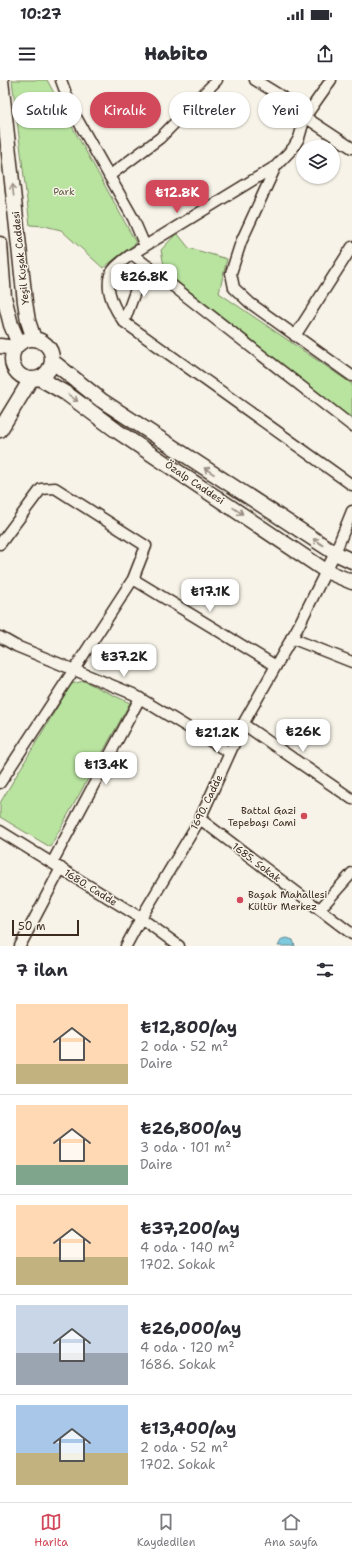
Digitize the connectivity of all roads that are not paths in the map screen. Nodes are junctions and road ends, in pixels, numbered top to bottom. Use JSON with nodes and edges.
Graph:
{"nodes":[{"id":1,"x":1,"y":80,"type":"edge"},
{"id":2,"x":62,"y":80,"type":"edge"},
{"id":3,"x":217,"y":80,"type":"edge"},
{"id":4,"x":255,"y":80,"type":"edge"},
{"id":5,"x":331,"y":80,"type":"edge"},
{"id":6,"x":274,"y":92,"type":"edge"},
{"id":7,"x":313,"y":106,"type":"edge"},
{"id":8,"x":313,"y":123,"type":"edge"},
{"id":9,"x":302,"y":128,"type":"edge"},
{"id":10,"x":352,"y":148,"type":"edge"},
{"id":11,"x":276,"y":166,"type":"junction"},
{"id":12,"x":109,"y":176,"type":"junction"},
{"id":13,"x":0,"y":244,"type":"edge"},
{"id":14,"x":144,"y":246,"type":"junction"},
{"id":15,"x":352,"y":247,"type":"edge"},
{"id":16,"x":132,"y":254,"type":"junction"},
{"id":17,"x":148,"y":266,"type":"junction"},
{"id":18,"x":124,"y":322,"type":"junction"},
{"id":19,"x":295,"y":336,"type":"junction"},
{"id":20,"x":34,"y":339,"type":"junction"},
{"id":21,"x":0,"y":346,"type":"edge"},
{"id":22,"x":17,"y":346,"type":"junction"},
{"id":23,"x":52,"y":361,"type":"junction"},
{"id":24,"x":6,"y":362,"type":"edge"},
{"id":25,"x":352,"y":376,"type":"edge"},
{"id":26,"x":35,"y":379,"type":"junction"},
{"id":27,"x":352,"y":426,"type":"edge"},
{"id":28,"x":0,"y":430,"type":"edge"},
{"id":29,"x":352,"y":485,"type":"edge"},
{"id":30,"x":352,"y":511,"type":"edge"},
{"id":31,"x":0,"y":544,"type":"edge"},
{"id":32,"x":335,"y":553,"type":"junction"},
{"id":33,"x":352,"y":561,"type":"edge"},
{"id":34,"x":326,"y":571,"type":"junction"},
{"id":35,"x":133,"y":579,"type":"junction"},
{"id":36,"x":352,"y":582,"type":"edge"},
{"id":37,"x":0,"y":637,"type":"edge"},
{"id":38,"x":291,"y":638,"type":"junction"},
{"id":39,"x":352,"y":662,"type":"edge"},
{"id":40,"x":276,"y":666,"type":"junction"},
{"id":41,"x":73,"y":670,"type":"junction"},
{"id":42,"x":140,"y":698,"type":"junction"},
{"id":43,"x":243,"y":724,"type":"junction"},
{"id":44,"x":230,"y":753,"type":"junction"},
{"id":45,"x":0,"y":784,"type":"edge"},
{"id":46,"x":352,"y":799,"type":"edge"},
{"id":47,"x":200,"y":819,"type":"junction"},
{"id":48,"x":0,"y":831,"type":"edge"},
{"id":49,"x":57,"y":866,"type":"junction"},
{"id":50,"x":352,"y":872,"type":"edge"},
{"id":51,"x":320,"y":909,"type":"junction"},
{"id":52,"x":141,"y":918,"type":"junction"},
{"id":53,"x":352,"y":934,"type":"edge"},
{"id":54,"x":20,"y":946,"type":"edge"},
{"id":55,"x":126,"y":946,"type":"edge"},
{"id":56,"x":180,"y":946,"type":"edge"}],
"edges":[{"from":20,"to":1,"type":"main road","name":"Yeşil Kuşak Caddesi","one_way":true},
{"from":2,"to":12,"type":"street"},
{"from":3,"to":12,"type":"street"},
{"from":4,"to":6,"type":"street"},
{"from":5,"to":7,"type":"street"},
{"from":8,"to":10,"type":"street"},
{"from":9,"to":11,"type":"street"},
{"from":11,"to":14,"type":"street"},
{"from":11,"to":19,"type":"street"},
{"from":12,"to":14,"type":"street"},
{"from":13,"to":22,"type":"main road"},
{"from":14,"to":16,"type":"street"},
{"from":15,"to":19,"type":"street"},
{"from":16,"to":17,"type":"street"},
{"from":16,"to":18,"type":"street"},
{"from":17,"to":18,"type":"street"},
{"from":17,"to":27,"type":"street"},
{"from":18,"to":29,"type":"street"},
{"from":19,"to":25,"type":"street"},
{"from":20,"to":22,"type":"main road"},
{"from":20,"to":23,"type":"main road"},
{"from":21,"to":22,"type":"main road"},
{"from":22,"to":24,"type":"main road"},
{"from":23,"to":26,"type":"main road"},
{"from":32,"to":23,"type":"main road","name":"Özalp Caddesi","one_way":true},
{"from":24,"to":26,"type":"main road"},
{"from":26,"to":28,"type":"main road"},
{"from":26,"to":34,"type":"main road","name":"Özalp Caddesi","one_way":true},
{"from":30,"to":32,"type":"street","name":"1690. Cadde"},
{"from":31,"to":35,"type":"street"},
{"from":32,"to":33,"type":"main road","name":"Özalp Caddesi"},
{"from":32,"to":34,"type":"street","name":"1690. Cadde"},
{"from":34,"to":36,"type":"main road","name":"Özalp Caddesi"},
{"from":34,"to":38,"type":"street","name":"1690. Cadde"},
{"from":35,"to":40,"type":"street"},
{"from":35,"to":41,"type":"street"},
{"from":37,"to":41,"type":"street"},
{"from":38,"to":39,"type":"street"},
{"from":38,"to":40,"type":"street","name":"1690. Cadde"},
{"from":40,"to":43,"type":"street","name":"1690. Cadde"},
{"from":41,"to":42,"type":"street"},
{"from":41,"to":45,"type":"street"},
{"from":42,"to":44,"type":"street"},
{"from":42,"to":49,"type":"street"},
{"from":43,"to":44,"type":"street","name":"1690. Cadde"},
{"from":43,"to":46,"type":"street"},
{"from":44,"to":47,"type":"street","name":"1690. Cadde"},
{"from":47,"to":51,"type":"street","name":"1685. Sokak"},
{"from":47,"to":52,"type":"street","name":"1690. Cadde"},
{"from":48,"to":49,"type":"street","name":"1680. Cadde"},
{"from":49,"to":52,"type":"street","name":"1680. Cadde"},
{"from":49,"to":54,"type":"street"},
{"from":50,"to":51,"type":"street"},
{"from":51,"to":53,"type":"street","name":"1685. Sokak"},
{"from":52,"to":55,"type":"street","name":"1690. Cadde"},
{"from":52,"to":56,"type":"street","name":"1680. Cadde"}]}
